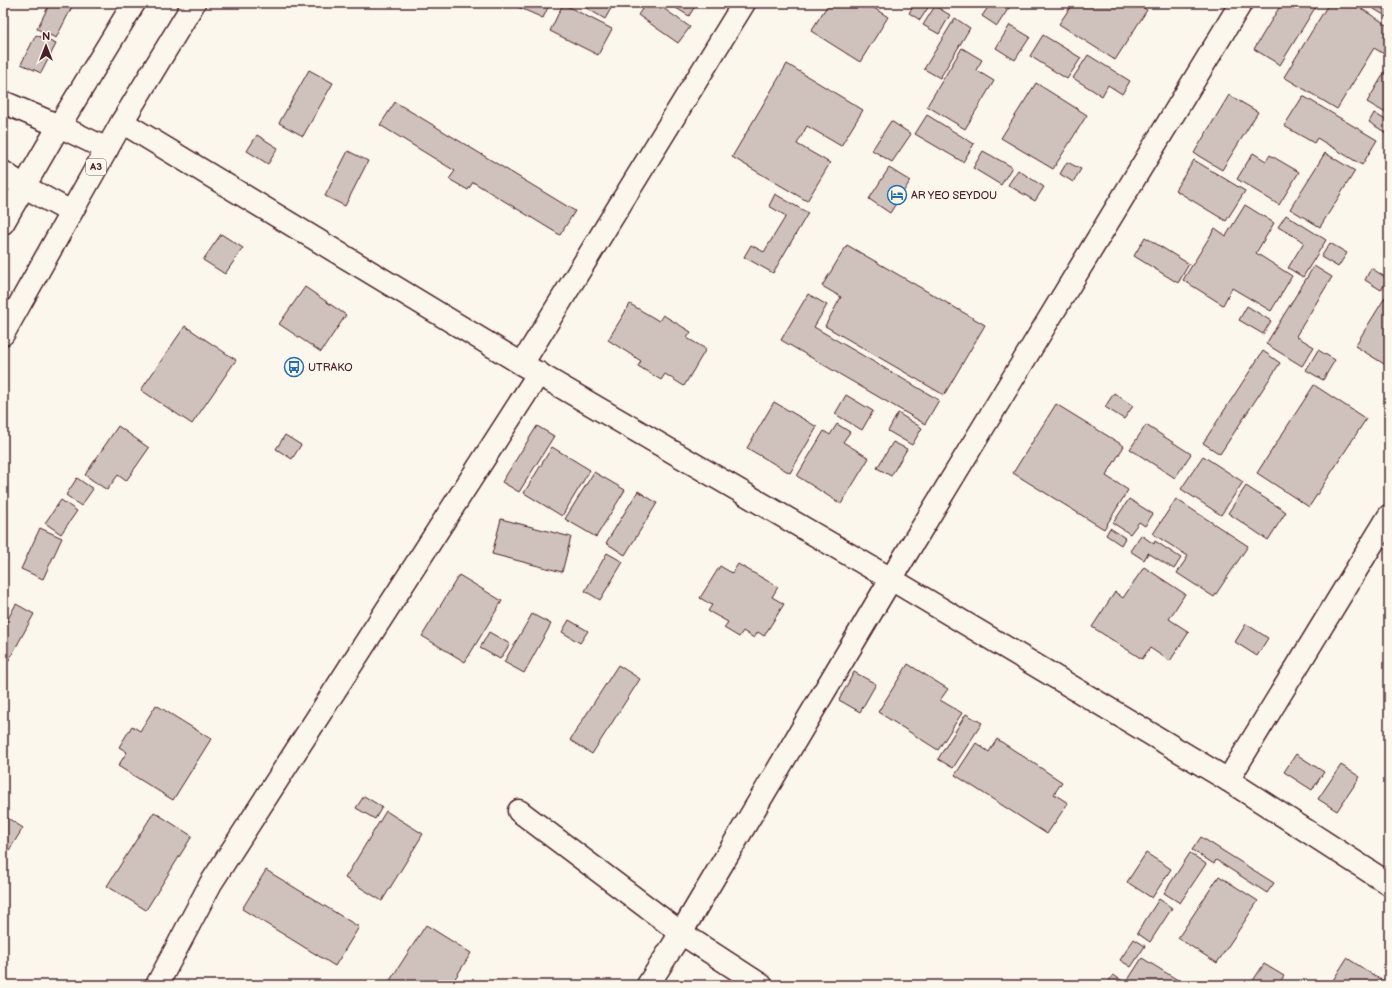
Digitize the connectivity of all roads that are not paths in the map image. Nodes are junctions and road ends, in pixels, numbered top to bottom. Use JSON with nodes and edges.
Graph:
{"nodes":[{"id":1,"x":134,"y":3,"type":"edge"},
{"id":2,"x":194,"y":3,"type":"edge"},
{"id":3,"x":744,"y":3,"type":"edge"},
{"id":4,"x":1241,"y":3,"type":"edge"},
{"id":5,"x":3,"y":102,"type":"edge"},
{"id":6,"x":122,"y":122,"type":"junction"},
{"id":7,"x":59,"y":126,"type":"junction"},
{"id":8,"x":107,"y":149,"type":"junction"},
{"id":9,"x":3,"y":172,"type":"edge"},
{"id":10,"x":23,"y":186,"type":"junction"},
{"id":11,"x":71,"y":212,"type":"junction"},
{"id":12,"x":3,"y":222,"type":"edge"},
{"id":13,"x":3,"y":334,"type":"edge"},
{"id":14,"x":531,"y":368,"type":"junction"},
{"id":15,"x":1389,"y":516,"type":"edge"},
{"id":16,"x":891,"y":579,"type":"junction"},
{"id":17,"x":1228,"y":780,"type":"junction"},
{"id":18,"x":520,"y":811,"type":"dead end"},
{"id":19,"x":1389,"y":884,"type":"edge"},
{"id":20,"x":681,"y":933,"type":"junction"},
{"id":21,"x":157,"y":985,"type":"edge"},
{"id":22,"x":648,"y":985,"type":"edge"},
{"id":23,"x":760,"y":985,"type":"edge"}],
"edges":[{"from":1,"to":7,"type":"main road"},
{"from":2,"to":6,"type":"main road","number":"A3"},
{"from":3,"to":14,"type":"main road"},
{"from":4,"to":16,"type":"main road"},
{"from":5,"to":7,"type":"main road"},
{"from":6,"to":8,"type":"main road","number":"A3"},
{"from":6,"to":14,"type":"main road"},
{"from":7,"to":8,"type":"main road"},
{"from":7,"to":10,"type":"main road"},
{"from":8,"to":11,"type":"main road","number":"A3"},
{"from":9,"to":10,"type":"main road"},
{"from":10,"to":11,"type":"main road"},
{"from":10,"to":12,"type":"main road"},
{"from":11,"to":13,"type":"main road","number":"A3"},
{"from":14,"to":16,"type":"main road"},
{"from":14,"to":21,"type":"main road"},
{"from":15,"to":17,"type":"main road"},
{"from":16,"to":17,"type":"main road"},
{"from":16,"to":20,"type":"main road"},
{"from":17,"to":19,"type":"main road"},
{"from":18,"to":20,"type":"main road"},
{"from":20,"to":22,"type":"main road"},
{"from":20,"to":23,"type":"main road"}]}
